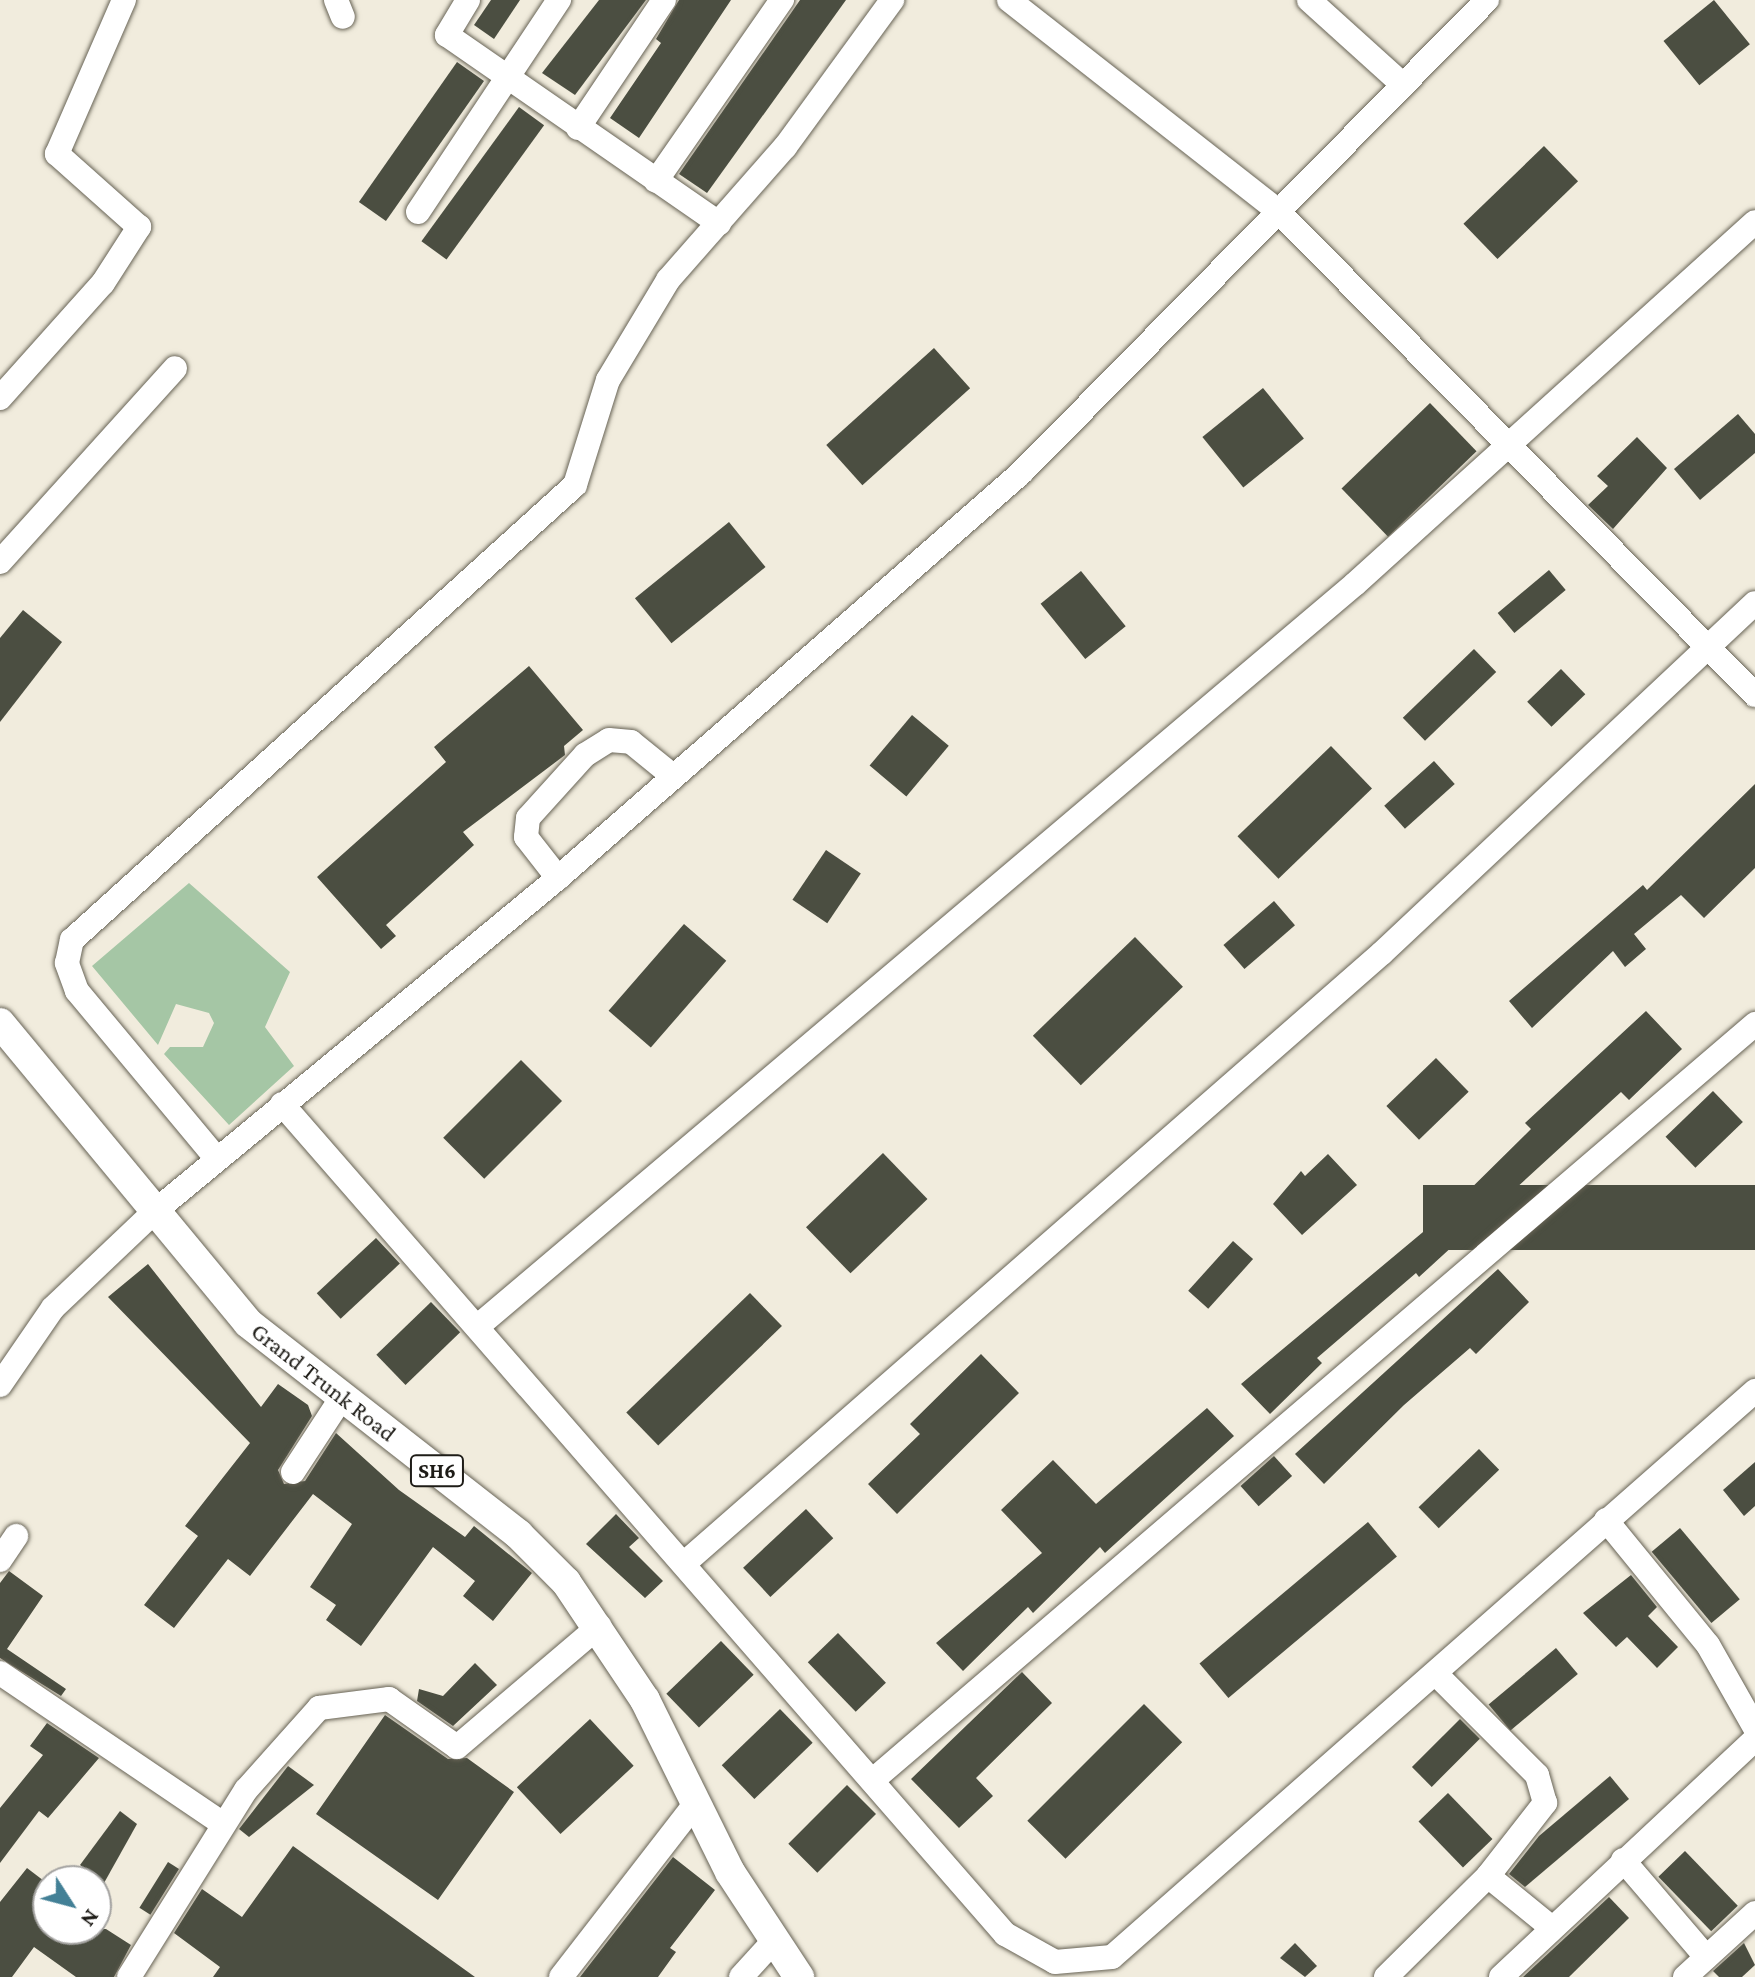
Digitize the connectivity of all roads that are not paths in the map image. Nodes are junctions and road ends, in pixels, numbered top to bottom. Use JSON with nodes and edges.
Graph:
{"nodes":[{"id":1,"x":124,"y":0,"type":"edge"},
{"id":2,"x":468,"y":0,"type":"edge"},
{"id":3,"x":559,"y":0,"type":"edge"},
{"id":4,"x":664,"y":0,"type":"edge"},
{"id":5,"x":782,"y":0,"type":"edge"},
{"id":6,"x":892,"y":0,"type":"edge"},
{"id":7,"x":1009,"y":0,"type":"edge"},
{"id":8,"x":1309,"y":0,"type":"edge"},
{"id":9,"x":1487,"y":0,"type":"edge"},
{"id":10,"x":505,"y":76,"type":"junction"},
{"id":11,"x":1403,"y":85,"type":"junction"},
{"id":12,"x":578,"y":128,"type":"junction"},
{"id":13,"x":656,"y":181,"type":"junction"},
{"id":14,"x":418,"y":212,"type":"dead end"},
{"id":15,"x":1279,"y":212,"type":"junction"},
{"id":16,"x":1755,"y":222,"type":"edge"},
{"id":17,"x":719,"y":223,"type":"junction"},
{"id":18,"x":175,"y":368,"type":"dead end"},
{"id":19,"x":0,"y":398,"type":"edge"},
{"id":20,"x":1506,"y":448,"type":"junction"},
{"id":21,"x":0,"y":562,"type":"edge"},
{"id":22,"x":1755,"y":603,"type":"edge"},
{"id":23,"x":1705,"y":645,"type":"junction"},
{"id":24,"x":1755,"y":695,"type":"edge"},
{"id":25,"x":674,"y":777,"type":"junction"},
{"id":26,"x":558,"y":878,"type":"junction"},
{"id":27,"x":0,"y":1023,"type":"edge"},
{"id":28,"x":1755,"y":1024,"type":"edge"},
{"id":29,"x":282,"y":1104,"type":"junction"},
{"id":30,"x":217,"y":1159,"type":"junction"},
{"id":31,"x":154,"y":1212,"type":"junction"},
{"id":32,"x":477,"y":1327,"type":"junction"},
{"id":33,"x":0,"y":1385,"type":"edge"},
{"id":34,"x":1755,"y":1391,"type":"edge"},
{"id":35,"x":342,"y":1397,"type":"junction"},
{"id":36,"x":293,"y":1472,"type":"dead end"},
{"id":37,"x":1606,"y":1520,"type":"junction"},
{"id":38,"x":16,"y":1536,"type":"dead end"},
{"id":39,"x":0,"y":1560,"type":"edge"},
{"id":40,"x":687,"y":1561,"type":"junction"},
{"id":41,"x":599,"y":1626,"type":"junction"},
{"id":42,"x":0,"y":1673,"type":"edge"},
{"id":43,"x":1436,"y":1674,"type":"junction"},
{"id":44,"x":1755,"y":1728,"type":"edge"},
{"id":45,"x":1755,"y":1739,"type":"edge"},
{"id":46,"x":873,"y":1780,"type":"junction"},
{"id":47,"x":695,"y":1804,"type":"junction"},
{"id":48,"x":223,"y":1824,"type":"junction"},
{"id":49,"x":1623,"y":1860,"type":"junction"},
{"id":50,"x":1488,"y":1876,"type":"junction"},
{"id":51,"x":1755,"y":1913,"type":"edge"},
{"id":52,"x":1552,"y":1928,"type":"junction"},
{"id":53,"x":772,"y":1943,"type":"junction"},
{"id":54,"x":1706,"y":1957,"type":"junction"},
{"id":55,"x":1078,"y":1969,"type":"edge"},
{"id":56,"x":129,"y":1977,"type":"edge"},
{"id":57,"x":561,"y":1977,"type":"edge"},
{"id":58,"x":741,"y":1977,"type":"edge"},
{"id":59,"x":799,"y":1977,"type":"edge"},
{"id":60,"x":1386,"y":1977,"type":"edge"},
{"id":61,"x":1501,"y":1977,"type":"edge"},
{"id":62,"x":1685,"y":1977,"type":"edge"}],
"edges":[{"from":1,"to":19,"type":"street"},
{"from":2,"to":10,"type":"street"},
{"from":3,"to":10,"type":"street"},
{"from":4,"to":12,"type":"street"},
{"from":5,"to":13,"type":"street"},
{"from":6,"to":17,"type":"street"},
{"from":7,"to":15,"type":"street"},
{"from":8,"to":11,"type":"street"},
{"from":9,"to":11,"type":"street"},
{"from":10,"to":12,"type":"street"},
{"from":10,"to":14,"type":"street"},
{"from":11,"to":15,"type":"street"},
{"from":12,"to":13,"type":"street"},
{"from":13,"to":17,"type":"street"},
{"from":15,"to":20,"type":"street"},
{"from":15,"to":25,"type":"street"},
{"from":16,"to":20,"type":"street"},
{"from":17,"to":30,"type":"street"},
{"from":18,"to":21,"type":"street"},
{"from":20,"to":23,"type":"street"},
{"from":20,"to":32,"type":"street"},
{"from":22,"to":23,"type":"street"},
{"from":23,"to":24,"type":"street"},
{"from":23,"to":40,"type":"street"},
{"from":25,"to":26,"type":"street"},
{"from":25,"to":26,"type":"street"},
{"from":26,"to":29,"type":"street"},
{"from":27,"to":31,"type":"main road","name":"Grand Trunk Road","number":"SH6"},
{"from":28,"to":46,"type":"street"},
{"from":29,"to":30,"type":"street"},
{"from":29,"to":32,"type":"street"},
{"from":30,"to":31,"type":"street"},
{"from":31,"to":33,"type":"street"},
{"from":31,"to":35,"type":"main road","name":"Grand Trunk Road","number":"SH6"},
{"from":32,"to":40,"type":"street"},
{"from":34,"to":37,"type":"street"},
{"from":35,"to":36,"type":"street"},
{"from":35,"to":41,"type":"main road","name":"Grand Trunk Road","number":"SH6"},
{"from":37,"to":43,"type":"street"},
{"from":37,"to":44,"type":"street"},
{"from":38,"to":39,"type":"street"},
{"from":40,"to":46,"type":"street"},
{"from":41,"to":47,"type":"main road","name":"Grand Trunk Road","number":"SH6"},
{"from":41,"to":48,"type":"street"},
{"from":42,"to":48,"type":"street"},
{"from":43,"to":50,"type":"street"},
{"from":43,"to":55,"type":"street"},
{"from":45,"to":49,"type":"street"},
{"from":46,"to":55,"type":"street"},
{"from":47,"to":53,"type":"main road","name":"Grand Trunk Road","number":"SH6"},
{"from":47,"to":57,"type":"street"},
{"from":48,"to":56,"type":"street"},
{"from":49,"to":52,"type":"street"},
{"from":49,"to":54,"type":"street"},
{"from":50,"to":52,"type":"street"},
{"from":50,"to":60,"type":"street"},
{"from":51,"to":54,"type":"street"},
{"from":52,"to":61,"type":"street"},
{"from":53,"to":58,"type":"street"},
{"from":53,"to":59,"type":"main road","name":"Grand Trunk Road","number":"SH6"},
{"from":54,"to":62,"type":"street"}]}
